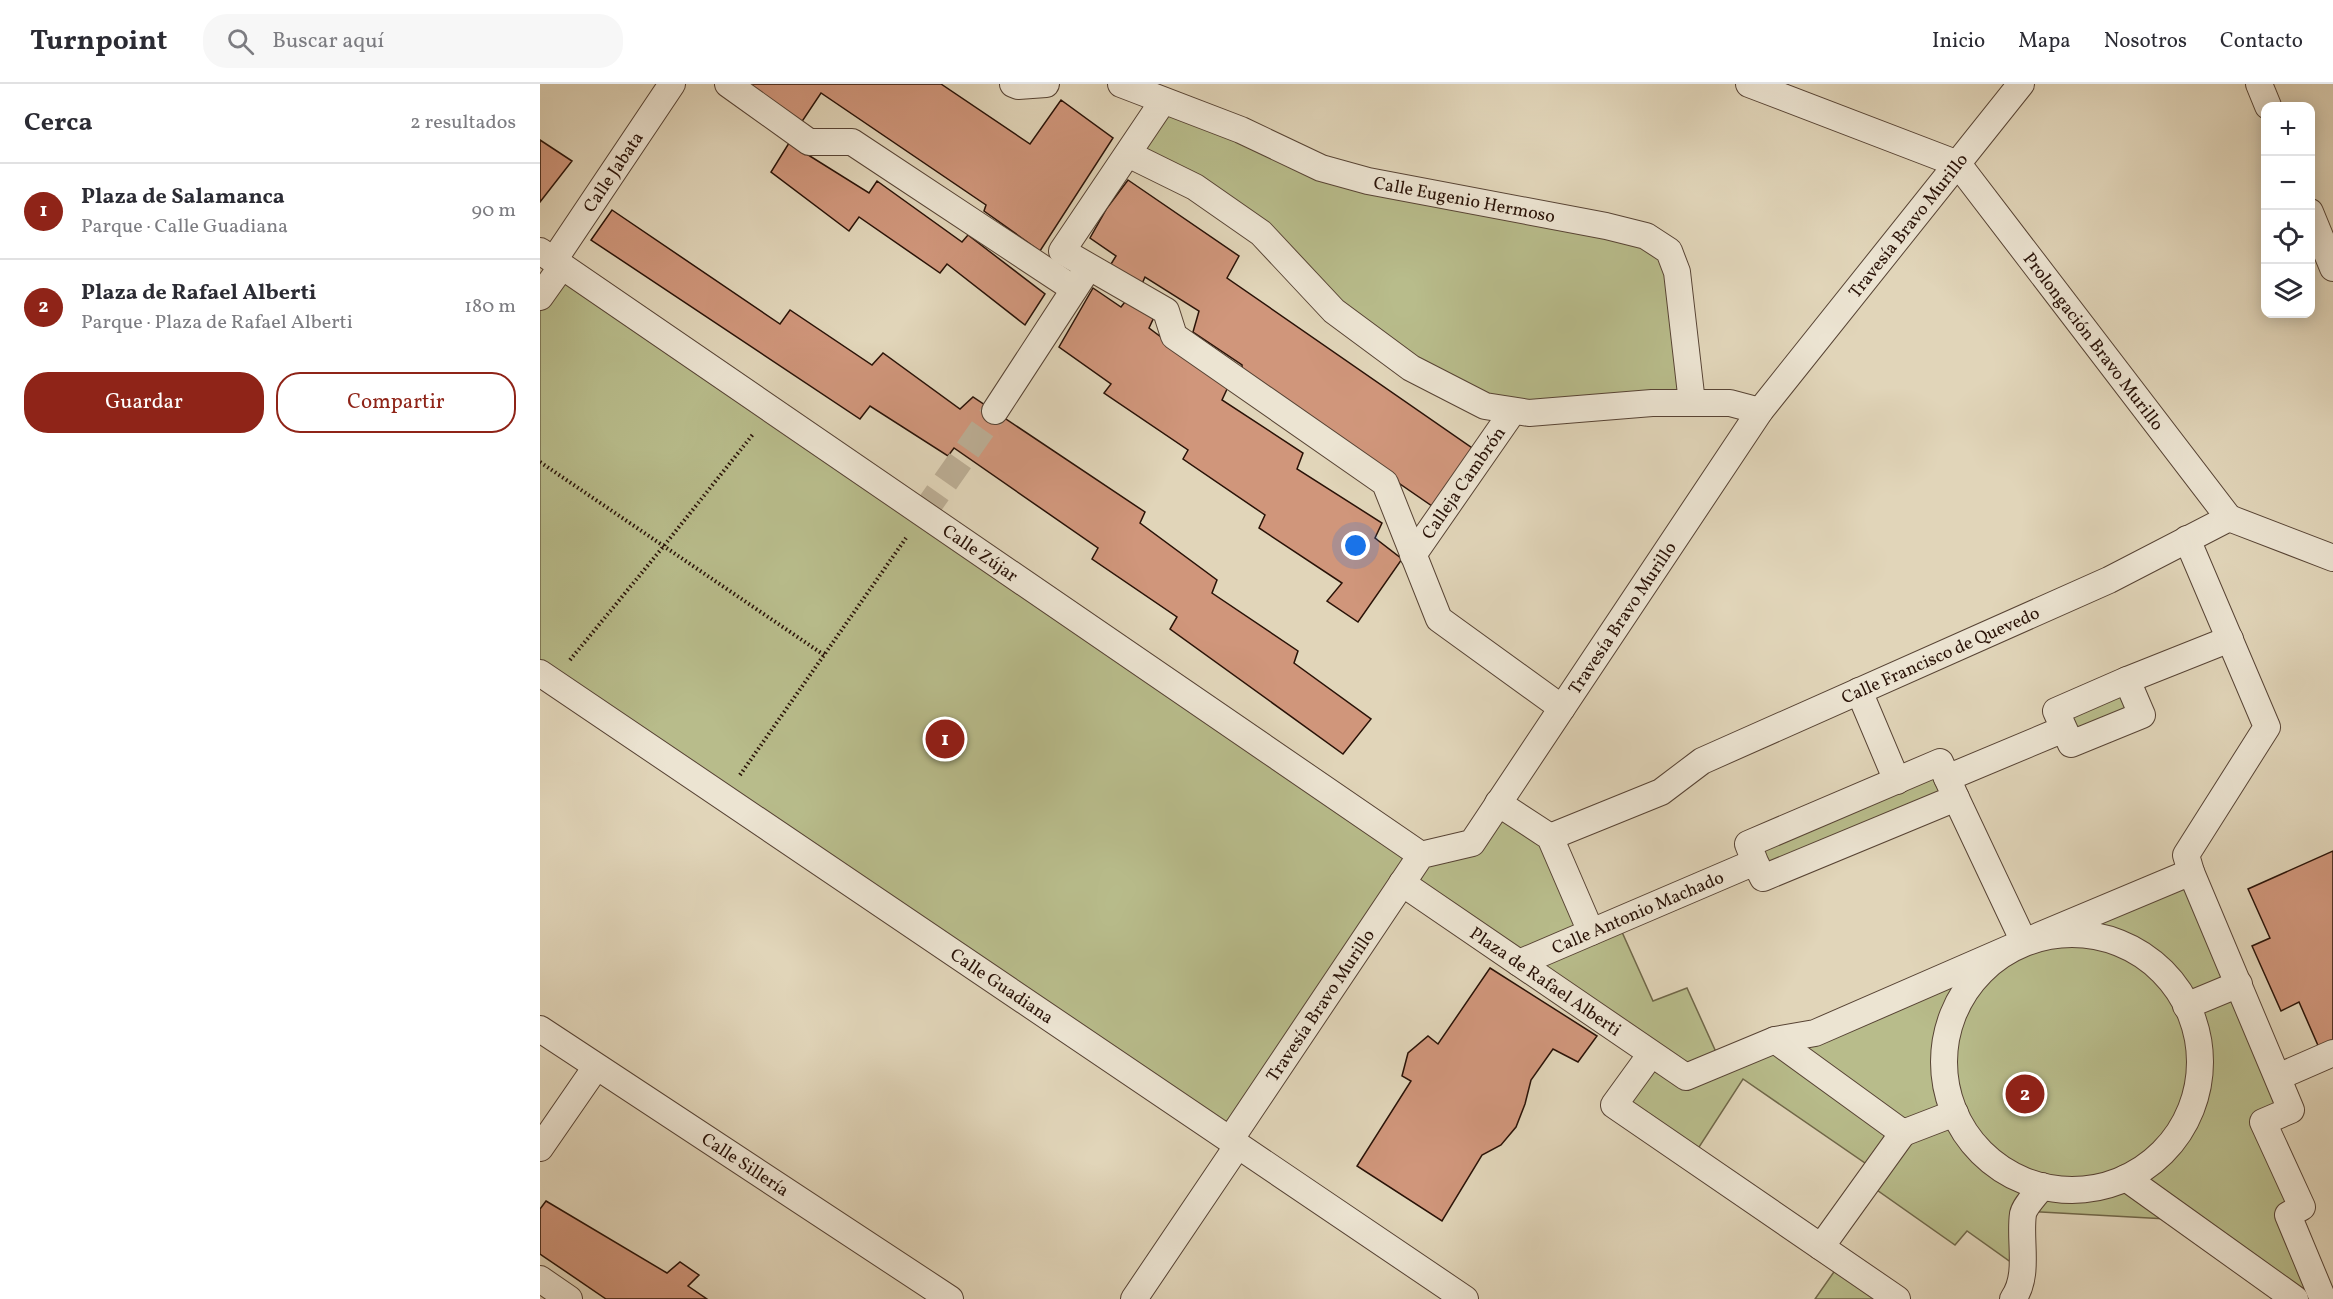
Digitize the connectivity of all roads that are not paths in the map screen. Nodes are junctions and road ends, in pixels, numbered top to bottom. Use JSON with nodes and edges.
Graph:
{"nodes":[{"id":1,"x":672,"y":84,"type":"edge"},
{"id":2,"x":728,"y":84,"type":"edge"},
{"id":3,"x":1013,"y":84,"type":"edge"},
{"id":4,"x":1046,"y":84,"type":"edge"},
{"id":5,"x":1121,"y":84,"type":"edge"},
{"id":6,"x":1749,"y":84,"type":"edge"},
{"id":7,"x":2021,"y":84,"type":"edge"},
{"id":8,"x":2259,"y":84,"type":"edge"},
{"id":9,"x":1163,"y":101,"type":"junction"},
{"id":10,"x":2266,"y":102,"type":"edge"},
{"id":11,"x":1128,"y":154,"type":"junction"},
{"id":12,"x":1958,"y":164,"type":"junction"},
{"id":13,"x":2315,"y":224,"type":"edge"},
{"id":14,"x":552,"y":259,"type":"edge"},
{"id":15,"x":1089,"y":267,"type":"junction"},
{"id":16,"x":2333,"y":268,"type":"edge"},
{"id":17,"x":1074,"y":289,"type":"junction"},
{"id":18,"x":540,"y":297,"type":"edge"},
{"id":19,"x":1692,"y":403,"type":"junction"},
{"id":20,"x":995,"y":411,"type":"tunnel mouth"},
{"id":21,"x":1513,"y":411,"type":"junction"},
{"id":22,"x":1760,"y":411,"type":"junction"},
{"id":23,"x":2229,"y":518,"type":"junction"},
{"id":24,"x":2187,"y":539,"type":"junction"},
{"id":25,"x":1413,"y":555,"type":"junction"},
{"id":26,"x":2333,"y":558,"type":"edge"},
{"id":27,"x":2230,"y":639,"type":"junction"},
{"id":28,"x":546,"y":677,"type":"edge"},
{"id":29,"x":2127,"y":680,"type":"junction"},
{"id":30,"x":1859,"y":691,"type":"junction"},
{"id":31,"x":1562,"y":708,"type":"junction"},
{"id":32,"x":2064,"y":729,"type":"junction"},
{"id":33,"x":1897,"y":781,"type":"junction"},
{"id":34,"x":1951,"y":788,"type":"junction"},
{"id":35,"x":1498,"y":803,"type":"junction"},
{"id":36,"x":1550,"y":837,"type":"junction"},
{"id":37,"x":1421,"y":855,"type":"junction"},
{"id":38,"x":1755,"y":862,"type":"junction"},
{"id":39,"x":2191,"y":872,"type":"junction"},
{"id":40,"x":1402,"y":883,"type":"junction"},
{"id":41,"x":1591,"y":932,"type":"junction"},
{"id":42,"x":2024,"y":942,"type":"junction"},
{"id":43,"x":1519,"y":963,"type":"junction"},
{"id":44,"x":2239,"y":984,"type":"junction"},
{"id":45,"x":2186,"y":1006,"type":"junction"},
{"id":46,"x":540,"y":1029,"type":"edge"},
{"id":47,"x":1775,"y":1041,"type":"junction"},
{"id":48,"x":2333,"y":1053,"type":"edge"},
{"id":49,"x":1651,"y":1054,"type":"junction"},
{"id":50,"x":596,"y":1068,"type":"junction"},
{"id":51,"x":2278,"y":1077,"type":"junction"},
{"id":52,"x":1955,"y":1113,"type":"junction"},
{"id":53,"x":1903,"y":1133,"type":"junction"},
{"id":54,"x":1234,"y":1142,"type":"junction"},
{"id":55,"x":540,"y":1148,"type":"edge"},
{"id":56,"x":2126,"y":1178,"type":"junction"},
{"id":57,"x":2042,"y":1186,"type":"junction"},
{"id":58,"x":1821,"y":1247,"type":"junction"},
{"id":59,"x":540,"y":1279,"type":"edge"},
{"id":60,"x":569,"y":1299,"type":"edge"},
{"id":61,"x":950,"y":1299,"type":"edge"},
{"id":62,"x":1134,"y":1299,"type":"edge"},
{"id":63,"x":1465,"y":1299,"type":"edge"},
{"id":64,"x":1897,"y":1299,"type":"edge"},
{"id":65,"x":2013,"y":1299,"type":"edge"},
{"id":66,"x":2295,"y":1299,"type":"edge"},
{"id":67,"x":2323,"y":1299,"type":"edge"}],
"edges":[{"from":1,"to":14,"type":"street","name":"Calle Jabata"},
{"from":2,"to":17,"type":"street"},
{"from":3,"to":4,"type":"street"},
{"from":5,"to":9,"type":"street","name":"Calle Eugenio Hermoso"},
{"from":6,"to":12,"type":"street"},
{"from":7,"to":12,"type":"street","name":"Travesía Bravo Murillo"},
{"from":8,"to":10,"type":"street"},
{"from":9,"to":11,"type":"street"},
{"from":9,"to":19,"type":"street","name":"Calle Eugenio Hermoso"},
{"from":11,"to":15,"type":"street"},
{"from":11,"to":21,"type":"street"},
{"from":12,"to":22,"type":"street","name":"Travesía Bravo Murillo"},
{"from":12,"to":23,"type":"street","name":"Prolongación Bravo Murillo"},
{"from":13,"to":16,"type":"street"},
{"from":14,"to":18,"type":"street","name":"Calle Jabata"},
{"from":14,"to":37,"type":"street","name":"Calle Zújar"},
{"from":15,"to":17,"type":"street"},
{"from":15,"to":25,"type":"street"},
{"from":17,"to":20,"type":"street"},
{"from":19,"to":21,"type":"street"},
{"from":19,"to":22,"type":"street"},
{"from":21,"to":25,"type":"street","name":"Calleja Cambrón"},
{"from":22,"to":31,"type":"street","name":"Travesía Bravo Murillo"},
{"from":23,"to":24,"type":"street","name":"Calle Francisco de Quevedo"},
{"from":23,"to":26,"type":"street"},
{"from":24,"to":27,"type":"street"},
{"from":24,"to":30,"type":"street","name":"Calle Francisco de Quevedo"},
{"from":25,"to":31,"type":"street"},
{"from":27,"to":29,"type":"street"},
{"from":27,"to":39,"type":"street"},
{"from":28,"to":54,"type":"street","name":"Calle Guadiana"},
{"from":29,"to":32,"type":"street"},
{"from":29,"to":32,"type":"street"},
{"from":30,"to":33,"type":"street"},
{"from":30,"to":36,"type":"street","name":"Calle Francisco de Quevedo"},
{"from":31,"to":35,"type":"street","name":"Travesía Bravo Murillo"},
{"from":32,"to":34,"type":"street"},
{"from":33,"to":34,"type":"street"},
{"from":33,"to":38,"type":"street"},
{"from":34,"to":38,"type":"street"},
{"from":34,"to":42,"type":"street"},
{"from":35,"to":36,"type":"street"},
{"from":35,"to":37,"type":"street","name":"Travesía Bravo Murillo"},
{"from":36,"to":41,"type":"street"},
{"from":37,"to":40,"type":"street","name":"Travesía Bravo Murillo"},
{"from":38,"to":41,"type":"street","name":"Calle Antonio Machado"},
{"from":39,"to":42,"type":"street","name":"Plaza de Rafael Alberti"},
{"from":39,"to":44,"type":"street"},
{"from":40,"to":43,"type":"street","name":"Plaza de Rafael Alberti"},
{"from":40,"to":54,"type":"street","name":"Travesía Bravo Murillo"},
{"from":41,"to":43,"type":"street","name":"Calle Antonio Machado"},
{"from":42,"to":45,"type":"street","name":"Plaza de Rafael Alberti"},
{"from":42,"to":47,"type":"street","name":"Plaza de Rafael Alberti"},
{"from":42,"to":52,"type":"street","name":"Plaza de Rafael Alberti"},
{"from":43,"to":49,"type":"street","name":"Plaza de Rafael Alberti"},
{"from":44,"to":45,"type":"street"},
{"from":44,"to":51,"type":"street"},
{"from":45,"to":56,"type":"street","name":"Plaza de Rafael Alberti"},
{"from":46,"to":50,"type":"street","name":"Calle Sillería"},
{"from":47,"to":49,"type":"street","name":"Plaza de Rafael Alberti"},
{"from":47,"to":53,"type":"street"},
{"from":48,"to":51,"type":"street"},
{"from":49,"to":58,"type":"street"},
{"from":50,"to":55,"type":"street"},
{"from":50,"to":61,"type":"street","name":"Calle Sillería"},
{"from":51,"to":67,"type":"street"},
{"from":52,"to":53,"type":"street"},
{"from":52,"to":57,"type":"street","name":"Plaza de Rafael Alberti"},
{"from":53,"to":58,"type":"street"},
{"from":54,"to":62,"type":"street","name":"Travesía Bravo Murillo"},
{"from":54,"to":63,"type":"street","name":"Calle Guadiana"},
{"from":56,"to":57,"type":"street","name":"Plaza de Rafael Alberti"},
{"from":56,"to":66,"type":"street"},
{"from":57,"to":65,"type":"street"},
{"from":58,"to":64,"type":"street"},
{"from":59,"to":60,"type":"street"}]}
